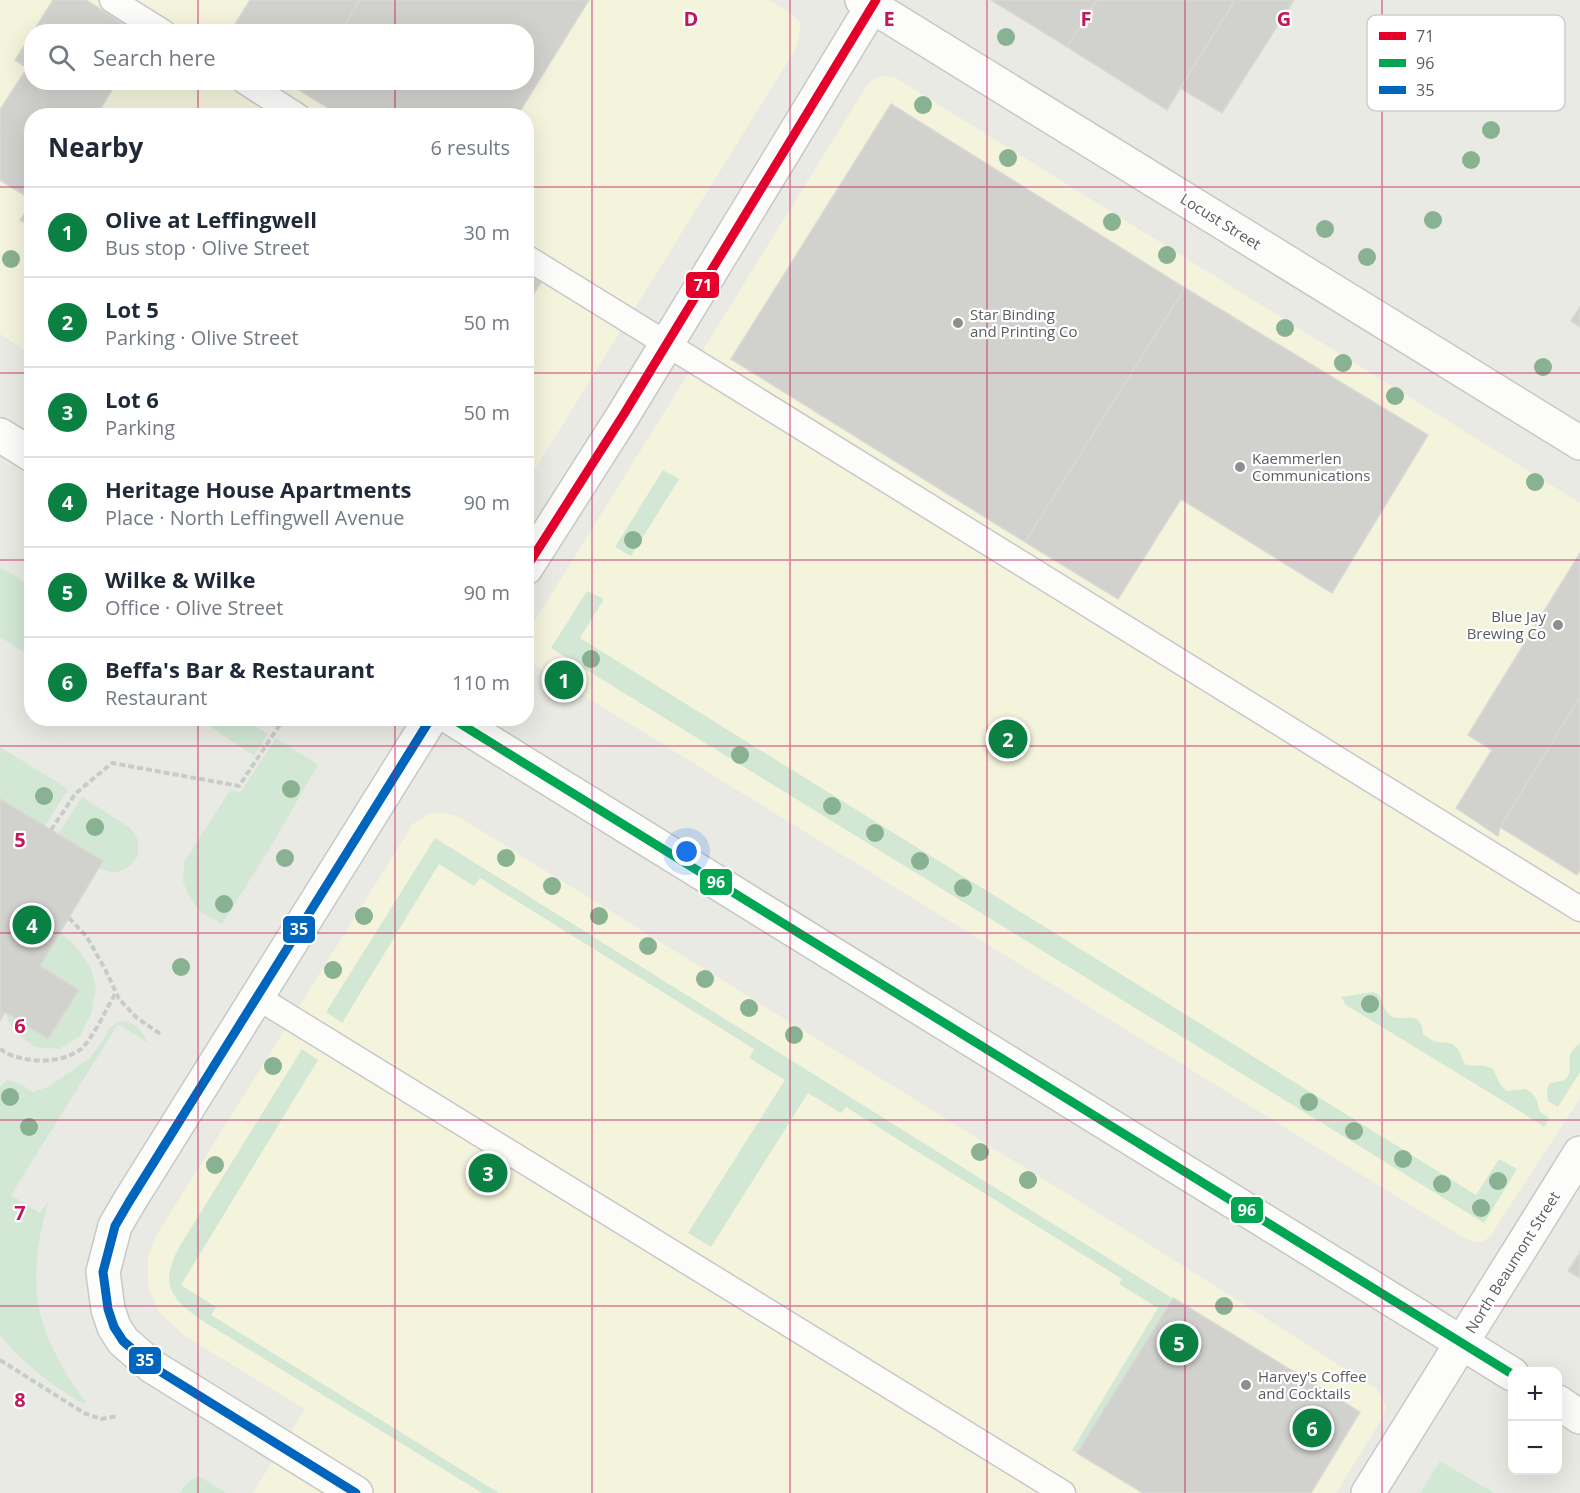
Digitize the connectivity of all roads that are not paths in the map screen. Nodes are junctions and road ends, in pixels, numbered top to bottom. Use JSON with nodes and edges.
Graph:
{"nodes":[{"id":1,"x":112,"y":0,"type":"edge"},
{"id":2,"x":870,"y":2,"type":"edge"},
{"id":3,"x":150,"y":24,"type":"edge"},
{"id":4,"x":257,"y":90,"type":"edge"},
{"id":5,"x":286,"y":108,"type":"edge"},
{"id":6,"x":534,"y":262,"type":"edge"},
{"id":7,"x":666,"y":344,"type":"junction"},
{"id":8,"x":0,"y":435,"type":"edge"},
{"id":9,"x":1580,"y":443,"type":"edge"},
{"id":10,"x":24,"y":450,"type":"edge"},
{"id":11,"x":534,"y":557,"type":"edge"},
{"id":12,"x":426,"y":726,"type":"edge"},
{"id":13,"x":464,"y":726,"type":"edge"},
{"id":14,"x":1580,"y":909,"type":"edge"},
{"id":15,"x":257,"y":997,"type":"junction"},
{"id":16,"x":1580,"y":1153,"type":"edge"},
{"id":17,"x":1462,"y":1342,"type":"junction"},
{"id":18,"x":1508,"y":1371,"type":"edge"},
{"id":19,"x":1562,"y":1405,"type":"edge"},
{"id":20,"x":1580,"y":1417,"type":"edge"},
{"id":21,"x":356,"y":1493,"type":"edge"},
{"id":22,"x":1063,"y":1493,"type":"edge"},
{"id":23,"x":1368,"y":1493,"type":"edge"}],
"edges":[{"from":1,"to":3,"type":"lane"},
{"from":2,"to":7,"type":"street"},
{"from":2,"to":9,"type":"street","name":"Locust Street"},
{"from":4,"to":5,"type":"lane"},
{"from":6,"to":7,"type":"lane"},
{"from":7,"to":11,"type":"street"},
{"from":7,"to":14,"type":"lane"},
{"from":8,"to":10,"type":"street"},
{"from":12,"to":15,"type":"street"},
{"from":13,"to":17,"type":"street"},
{"from":15,"to":21,"type":"street"},
{"from":15,"to":22,"type":"lane"},
{"from":16,"to":17,"type":"street","name":"North Beaumont Street"},
{"from":17,"to":18,"type":"street"},
{"from":17,"to":23,"type":"street","name":"North Beaumont Street"},
{"from":19,"to":20,"type":"street"}]}
